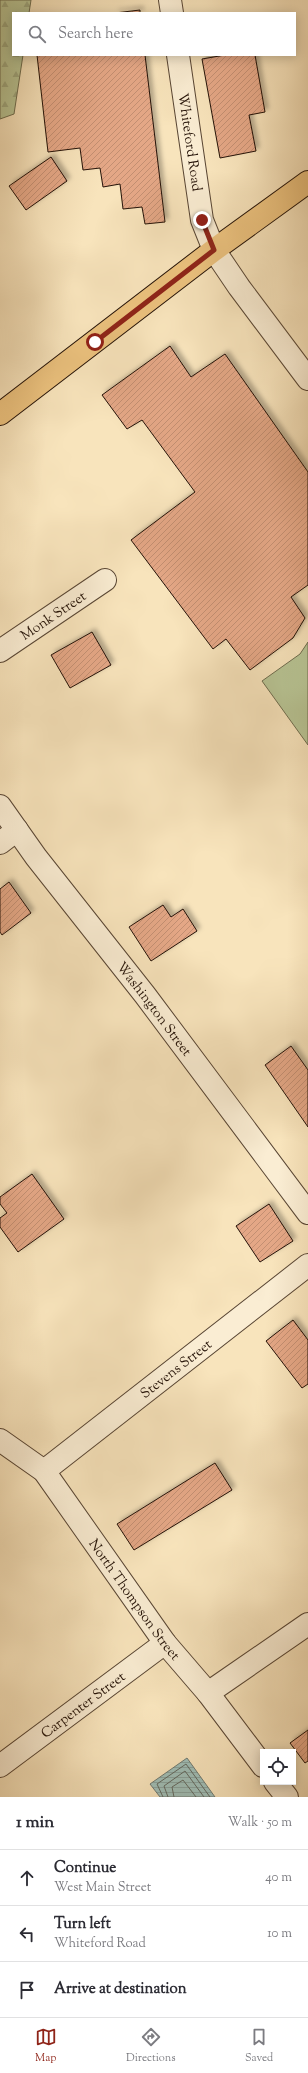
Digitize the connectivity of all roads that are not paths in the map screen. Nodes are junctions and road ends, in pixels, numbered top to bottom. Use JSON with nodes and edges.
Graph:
{"nodes":[{"id":1,"x":170,"y":0,"type":"edge"},
{"id":2,"x":172,"y":12,"type":"edge"},
{"id":3,"x":178,"y":56,"type":"edge"},
{"id":4,"x":308,"y":182,"type":"edge"},
{"id":5,"x":214,"y":250,"type":"junction"},
{"id":6,"x":308,"y":379,"type":"edge"},
{"id":7,"x":0,"y":414,"type":"edge"},
{"id":8,"x":106,"y":580,"type":"dead end"},
{"id":9,"x":0,"y":651,"type":"edge"},
{"id":10,"x":0,"y":806,"type":"edge"},
{"id":11,"x":8,"y":836,"type":"edge"},
{"id":12,"x":308,"y":1212,"type":"edge"},
{"id":13,"x":308,"y":1265,"type":"edge"},
{"id":14,"x":0,"y":1440,"type":"edge"},
{"id":15,"x":44,"y":1471,"type":"junction"},
{"id":16,"x":308,"y":1624,"type":"edge"},
{"id":17,"x":165,"y":1643,"type":"junction"},
{"id":18,"x":208,"y":1692,"type":"junction"},
{"id":19,"x":260,"y":1762,"type":"edge"},
{"id":20,"x":0,"y":1766,"type":"edge"},
{"id":21,"x":277,"y":1785,"type":"edge"},
{"id":22,"x":287,"y":1797,"type":"edge"}],
"edges":[{"from":1,"to":2,"type":"street"},
{"from":3,"to":5,"type":"street","name":"Whiteford Road"},
{"from":4,"to":5,"type":"main road"},
{"from":5,"to":6,"type":"street","name":"Whiteford Road"},
{"from":5,"to":7,"type":"main road"},
{"from":8,"to":9,"type":"street","name":"Monk Street"},
{"from":10,"to":11,"type":"street","name":"Washington Street"},
{"from":11,"to":12,"type":"street","name":"Washington Street"},
{"from":13,"to":15,"type":"street","name":"Stevens Street"},
{"from":14,"to":15,"type":"street","name":"North Thompson Street"},
{"from":15,"to":17,"type":"street","name":"North Thompson Street"},
{"from":16,"to":18,"type":"street"},
{"from":17,"to":18,"type":"street","name":"North Thompson Street"},
{"from":17,"to":20,"type":"street","name":"Carpenter Street"},
{"from":18,"to":19,"type":"street","name":"North Thompson Street"},
{"from":21,"to":22,"type":"street"}]}
